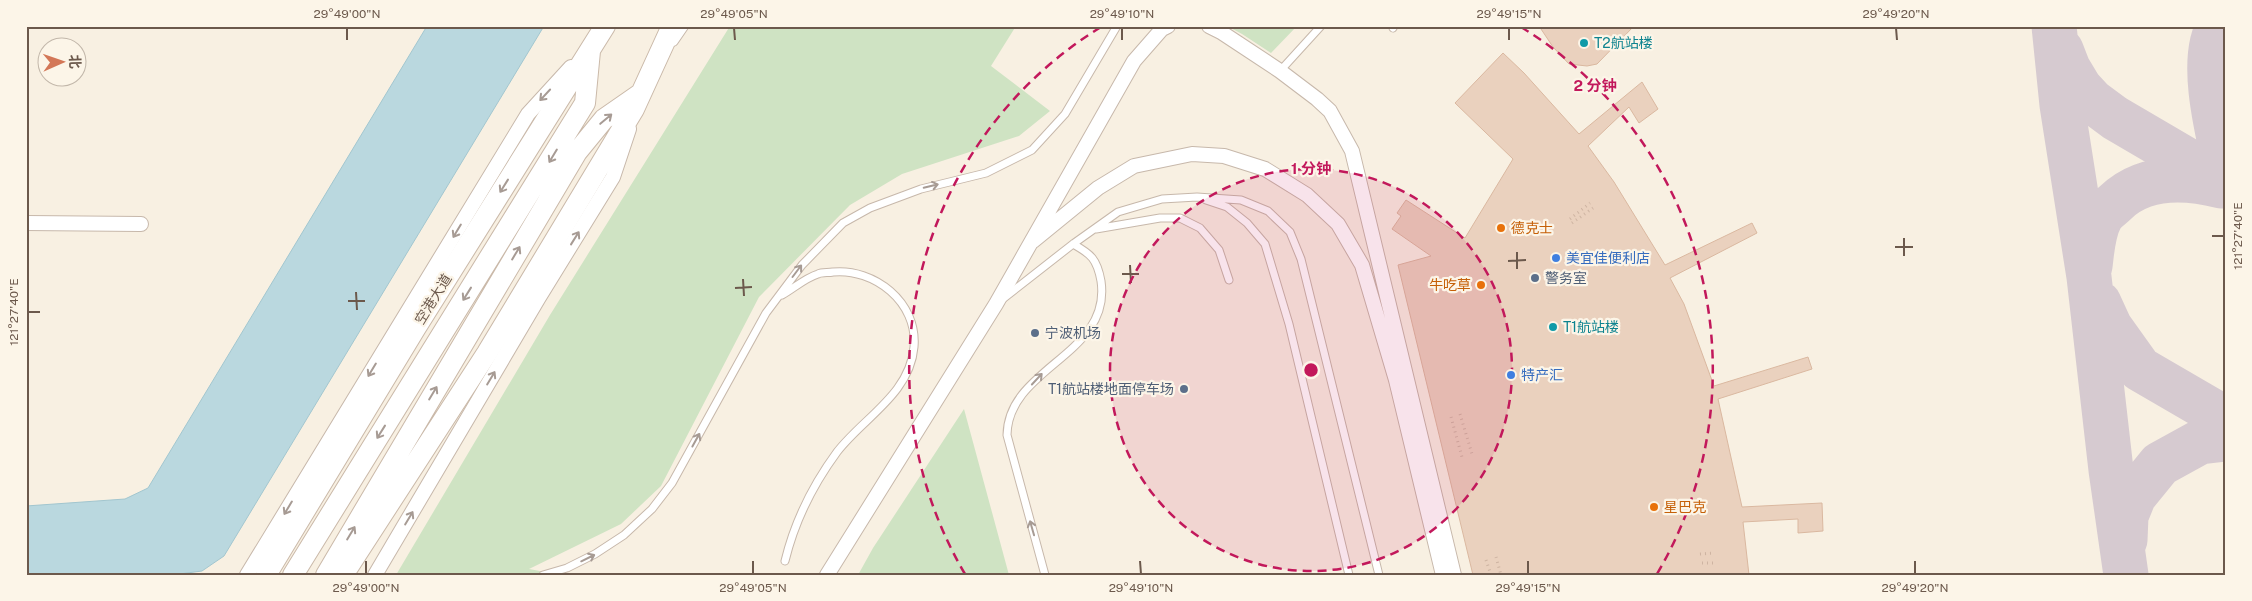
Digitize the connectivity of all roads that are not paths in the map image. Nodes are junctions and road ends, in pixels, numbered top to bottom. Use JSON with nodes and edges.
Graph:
{"nodes":[{"id":1,"x":605,"y":26,"type":"edge"},
{"id":2,"x":672,"y":26,"type":"edge"},
{"id":3,"x":685,"y":26,"type":"edge"},
{"id":4,"x":1117,"y":26,"type":"edge"},
{"id":5,"x":1168,"y":26,"type":"edge"},
{"id":6,"x":1209,"y":26,"type":"edge"},
{"id":7,"x":1321,"y":26,"type":"edge"},
{"id":8,"x":591,"y":47,"type":"junction"},
{"id":9,"x":1280,"y":71,"type":"junction"},
{"id":10,"x":652,"y":72,"type":"junction"},
{"id":11,"x":642,"y":93,"type":"junction"},
{"id":12,"x":1197,"y":197,"type":"junction"},
{"id":13,"x":26,"y":223,"type":"edge"},
{"id":14,"x":142,"y":224,"type":"dead end"},
{"id":15,"x":1093,"y":230,"type":"junction"},
{"id":16,"x":1032,"y":242,"type":"junction"},
{"id":17,"x":1073,"y":244,"type":"junction"},
{"id":18,"x":1229,"y":280,"type":"dead end"},
{"id":19,"x":777,"y":298,"type":"junction"},
{"id":20,"x":996,"y":304,"type":"junction"},
{"id":21,"x":785,"y":561,"type":"dead end"},
{"id":22,"x":247,"y":575,"type":"edge"},
{"id":23,"x":266,"y":575,"type":"edge"},
{"id":24,"x":293,"y":575,"type":"edge"},
{"id":25,"x":326,"y":575,"type":"edge"},
{"id":26,"x":343,"y":575,"type":"edge"},
{"id":27,"x":375,"y":575,"type":"edge"},
{"id":28,"x":542,"y":575,"type":"edge"},
{"id":29,"x":827,"y":575,"type":"edge"},
{"id":30,"x":1046,"y":575,"type":"edge"},
{"id":31,"x":1349,"y":575,"type":"edge"},
{"id":32,"x":1379,"y":575,"type":"edge"},
{"id":33,"x":1443,"y":575,"type":"edge"},
{"id":34,"x":1454,"y":575,"type":"edge"}],
"edges":[{"from":1,"to":8,"type":"main road","name":"空港大道"},
{"from":2,"to":10,"type":"main road"},
{"from":3,"to":10,"type":"lane"},
{"from":19,"to":4,"type":"lane","one_way":true},
{"from":5,"to":16,"type":"street"},
{"from":6,"to":9,"type":"street"},
{"from":7,"to":9,"type":"lane"},
{"from":8,"to":22,"type":"street","one_way":true},
{"from":8,"to":23,"type":"main road","name":"空港大道","one_way":true},
{"from":8,"to":24,"type":"main road","one_way":true},
{"from":9,"to":34,"type":"street"},
{"from":10,"to":11,"type":"main road"},
{"from":25,"to":11,"type":"main road","one_way":true},
{"from":11,"to":26,"type":"main road"},
{"from":27,"to":11,"type":"street","one_way":true},
{"from":12,"to":15,"type":"lane"},
{"from":12,"to":31,"type":"lane"},
{"from":12,"to":32,"type":"lane"},
{"from":13,"to":14,"type":"street"},
{"from":15,"to":17,"type":"lane"},
{"from":15,"to":18,"type":"lane"},
{"from":16,"to":20,"type":"street"},
{"from":16,"to":33,"type":"street"},
{"from":17,"to":20,"type":"lane"},
{"from":30,"to":17,"type":"lane","one_way":true},
{"from":19,"to":21,"type":"lane"},
{"from":28,"to":19,"type":"lane","one_way":true},
{"from":20,"to":29,"type":"street"}]}
